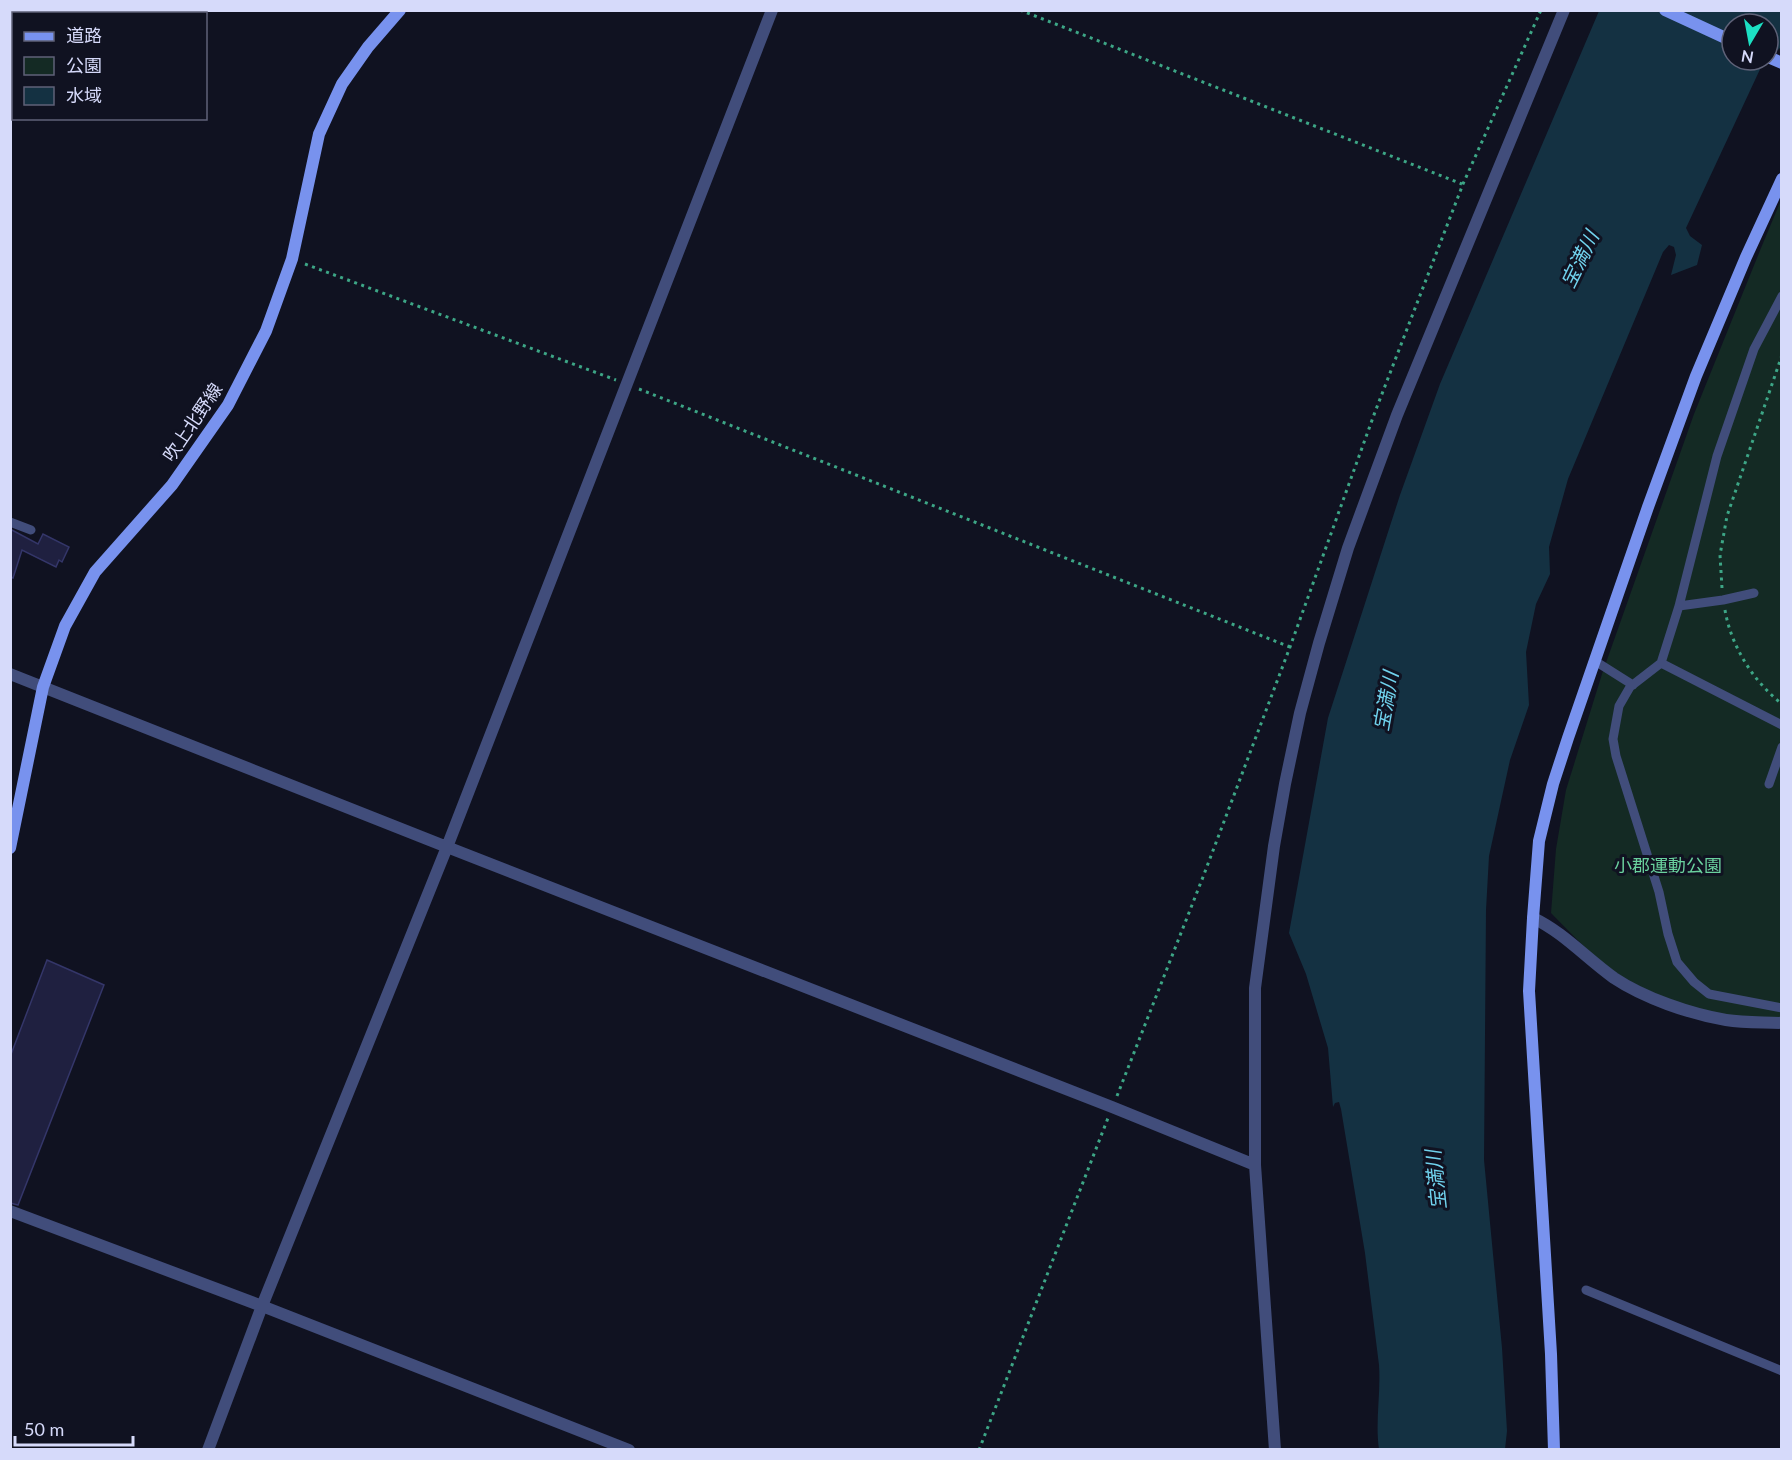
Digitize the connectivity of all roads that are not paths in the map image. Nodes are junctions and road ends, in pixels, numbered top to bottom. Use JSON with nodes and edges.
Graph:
{"nodes":[{"id":1,"x":400,"y":10,"type":"edge"},
{"id":2,"x":772,"y":10,"type":"edge"},
{"id":3,"x":1564,"y":10,"type":"edge"},
{"id":4,"x":1665,"y":10,"type":"edge"},
{"id":5,"x":1720,"y":35,"type":"edge"},
{"id":6,"x":1782,"y":179,"type":"edge"},
{"id":7,"x":1782,"y":296,"type":"edge"},
{"id":8,"x":10,"y":522,"type":"edge"},
{"id":9,"x":31,"y":530,"type":"dead end"},
{"id":10,"x":1754,"y":593,"type":"dead end"},
{"id":11,"x":1679,"y":606,"type":"junction"},
{"id":12,"x":1595,"y":661,"type":"junction"},
{"id":13,"x":1661,"y":663,"type":"junction"},
{"id":14,"x":10,"y":674,"type":"edge"},
{"id":15,"x":1633,"y":685,"type":"junction"},
{"id":16,"x":43,"y":687,"type":"junction"},
{"id":17,"x":1782,"y":725,"type":"edge"},
{"id":18,"x":1782,"y":747,"type":"edge"},
{"id":19,"x":1769,"y":784,"type":"dead end"},
{"id":20,"x":447,"y":847,"type":"junction"},
{"id":21,"x":10,"y":848,"type":"edge"},
{"id":22,"x":1533,"y":918,"type":"junction"},
{"id":23,"x":1782,"y":1008,"type":"edge"},
{"id":24,"x":1782,"y":1023,"type":"edge"},
{"id":25,"x":1255,"y":1165,"type":"junction"},
{"id":26,"x":10,"y":1211,"type":"edge"},
{"id":27,"x":1586,"y":1290,"type":"dead end"},
{"id":28,"x":262,"y":1306,"type":"junction"},
{"id":29,"x":1782,"y":1371,"type":"edge"},
{"id":30,"x":208,"y":1449,"type":"edge"},
{"id":31,"x":629,"y":1449,"type":"edge"},
{"id":32,"x":1275,"y":1449,"type":"edge"},
{"id":33,"x":1554,"y":1449,"type":"edge"}],
"edges":[{"from":1,"to":16,"type":"street","name":"吹上北野線"},
{"from":2,"to":20,"type":"street"},
{"from":3,"to":25,"type":"street"},
{"from":4,"to":5,"type":"street"},
{"from":6,"to":12,"type":"street"},
{"from":7,"to":11,"type":"lane"},
{"from":8,"to":9,"type":"lane"},
{"from":10,"to":11,"type":"lane"},
{"from":11,"to":13,"type":"lane"},
{"from":12,"to":15,"type":"lane"},
{"from":12,"to":22,"type":"street"},
{"from":13,"to":15,"type":"lane"},
{"from":13,"to":17,"type":"lane"},
{"from":14,"to":16,"type":"street"},
{"from":15,"to":23,"type":"lane"},
{"from":16,"to":20,"type":"street"},
{"from":16,"to":21,"type":"street","name":"吹上北野線"},
{"from":18,"to":19,"type":"lane"},
{"from":20,"to":25,"type":"street"},
{"from":20,"to":28,"type":"street"},
{"from":22,"to":24,"type":"street"},
{"from":22,"to":33,"type":"street"},
{"from":25,"to":32,"type":"street"},
{"from":26,"to":28,"type":"street"},
{"from":27,"to":29,"type":"lane"},
{"from":28,"to":30,"type":"street"},
{"from":28,"to":31,"type":"street"}]}
